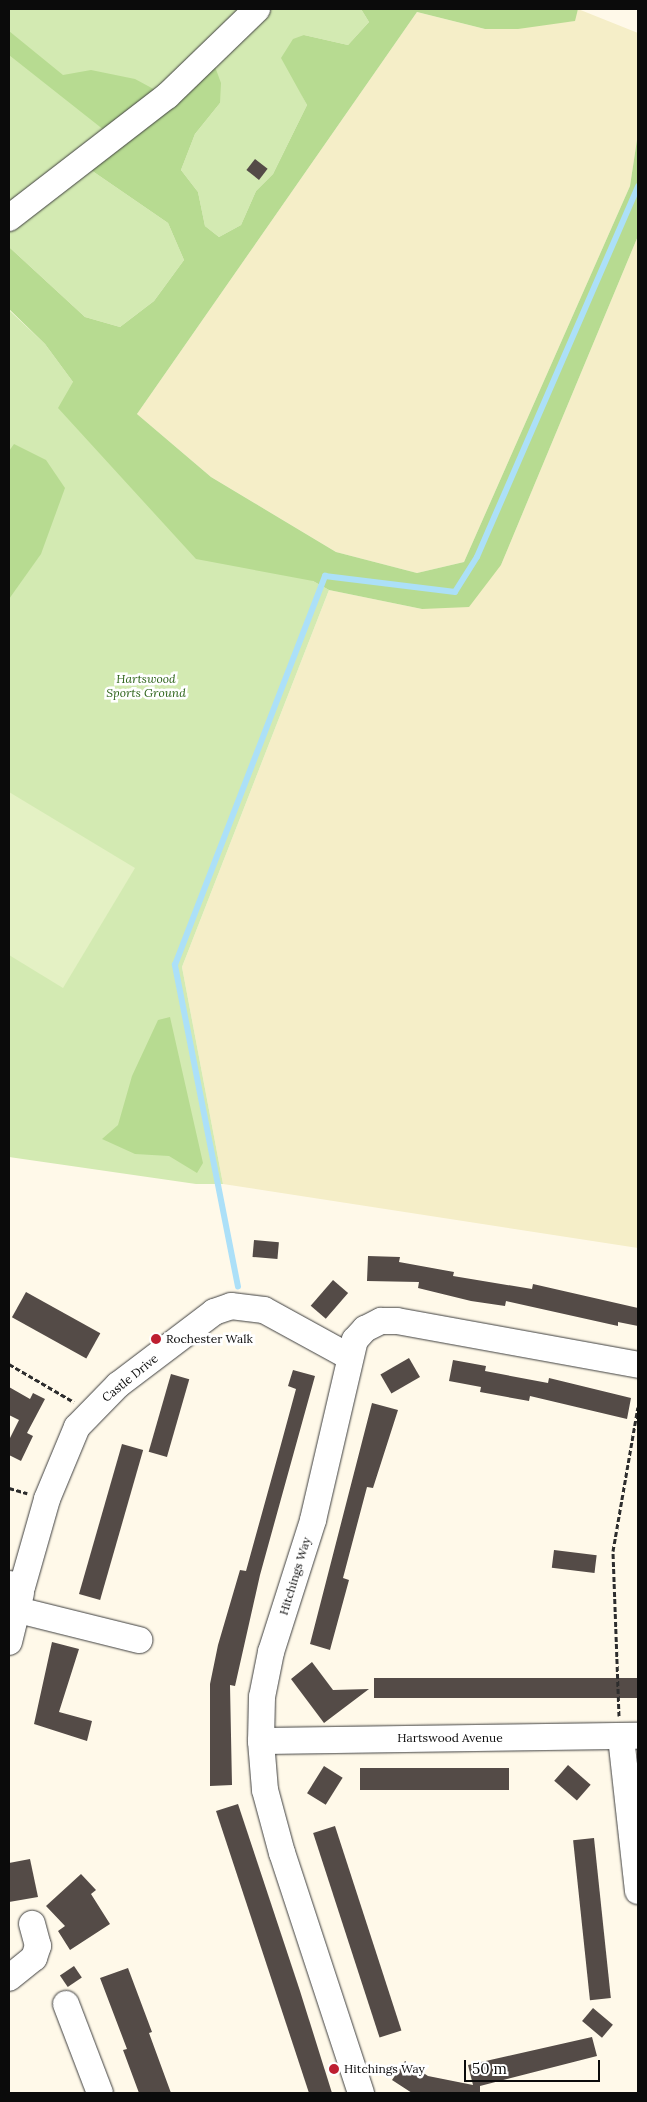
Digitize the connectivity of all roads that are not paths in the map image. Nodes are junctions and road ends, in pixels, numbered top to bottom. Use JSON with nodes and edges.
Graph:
{"nodes":[{"id":1,"x":257,"y":9,"type":"edge"},
{"id":2,"x":9,"y":218,"type":"edge"},
{"id":3,"x":350,"y":1357,"type":"junction"},
{"id":4,"x":638,"y":1365,"type":"edge"},
{"id":5,"x":16,"y":1594,"type":"edge"},
{"id":6,"x":139,"y":1640,"type":"dead end"},
{"id":7,"x":9,"y":1642,"type":"edge"},
{"id":8,"x":629,"y":1736,"type":"edge"},
{"id":9,"x":261,"y":1741,"type":"junction"},
{"id":10,"x":638,"y":1891,"type":"edge"},
{"id":11,"x":32,"y":1924,"type":"dead end"},
{"id":12,"x":9,"y":1978,"type":"edge"},
{"id":13,"x":66,"y":2004,"type":"dead end"},
{"id":14,"x":100,"y":2093,"type":"edge"},
{"id":15,"x":361,"y":2093,"type":"edge"}],
"edges":[{"from":1,"to":2,"type":"street"},
{"from":3,"to":4,"type":"street","name":"Hitchings Way"},
{"from":3,"to":5,"type":"street","name":"Castle Drive"},
{"from":3,"to":9,"type":"street","name":"Hitchings Way"},
{"from":5,"to":6,"type":"street"},
{"from":5,"to":7,"type":"street","name":"Castle Drive"},
{"from":8,"to":9,"type":"street","name":"Hartswood Avenue"},
{"from":8,"to":10,"type":"street"},
{"from":9,"to":15,"type":"street","name":"Hitchings Way"},
{"from":11,"to":12,"type":"street"},
{"from":13,"to":14,"type":"street"}]}
